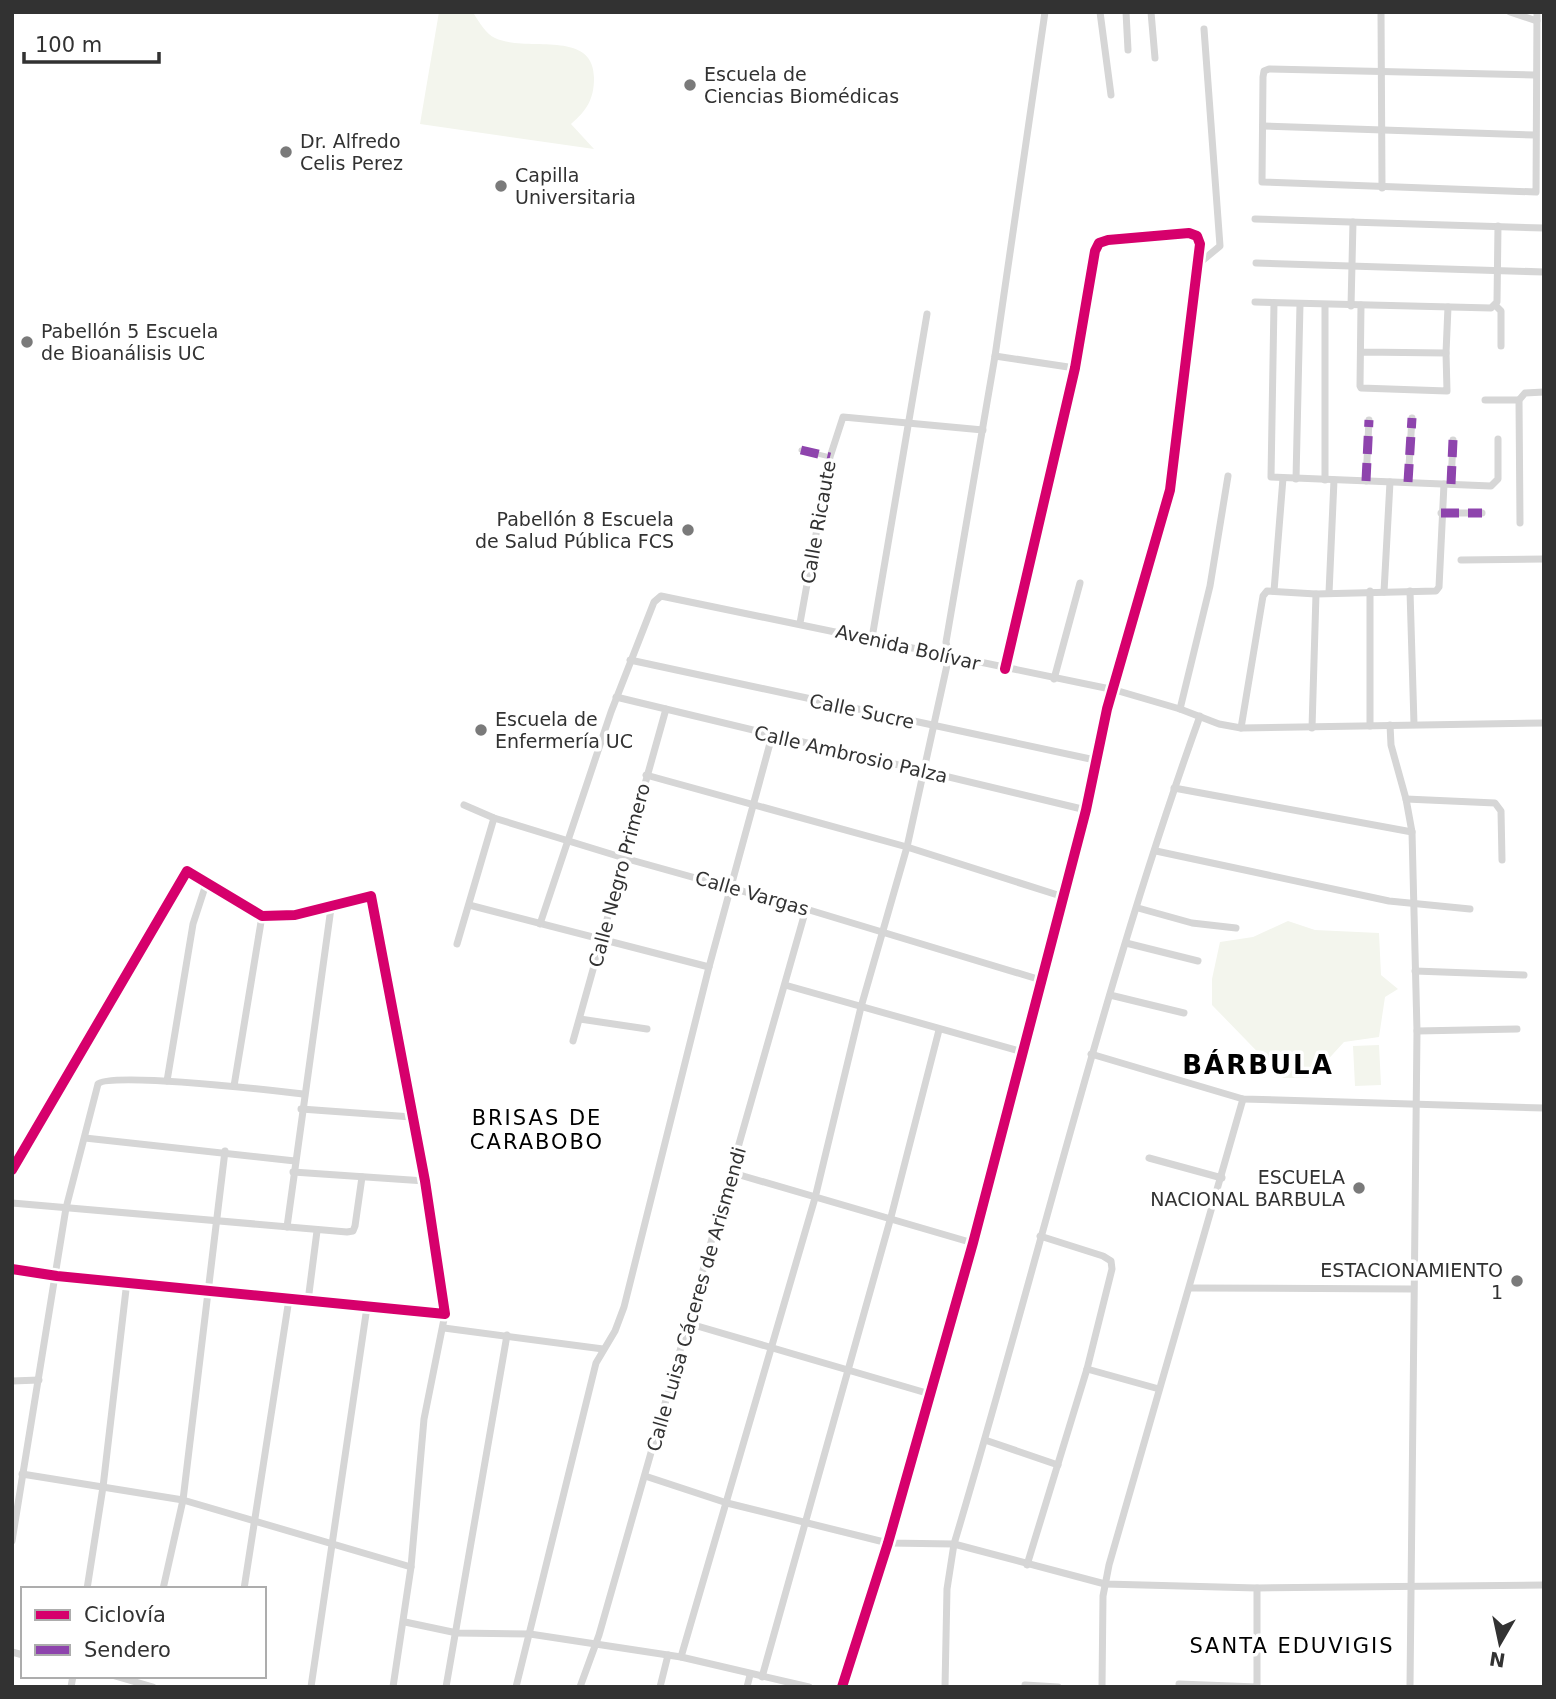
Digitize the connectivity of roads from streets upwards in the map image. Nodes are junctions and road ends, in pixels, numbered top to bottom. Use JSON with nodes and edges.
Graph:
{"nodes":[{"id":1,"x":1045,"y":12,"type":"edge"},
{"id":2,"x":1100,"y":12,"type":"edge"},
{"id":3,"x":1126,"y":12,"type":"edge"},
{"id":4,"x":1151,"y":12,"type":"edge"},
{"id":5,"x":1381,"y":12,"type":"edge"},
{"id":6,"x":1510,"y":12,"type":"edge"},
{"id":7,"x":1537,"y":17,"type":"edge"},
{"id":8,"x":1204,"y":29,"type":"dead end"},
{"id":9,"x":1128,"y":50,"type":"dead end"},
{"id":10,"x":1156,"y":58,"type":"dead end"},
{"id":11,"x":1381,"y":71,"type":"junction"},
{"id":12,"x":1534,"y":75,"type":"junction"},
{"id":13,"x":1111,"y":95,"type":"dead end"},
{"id":14,"x":1539,"y":114,"type":"edge"},
{"id":15,"x":1263,"y":125,"type":"junction"},
{"id":16,"x":1382,"y":130,"type":"junction"},
{"id":17,"x":1535,"y":135,"type":"junction"},
{"id":18,"x":1382,"y":188,"type":"junction"},
{"id":19,"x":1255,"y":219,"type":"dead end"},
{"id":20,"x":1353,"y":222,"type":"junction"},
{"id":21,"x":1498,"y":226,"type":"junction"},
{"id":22,"x":1544,"y":228,"type":"edge"},
{"id":23,"x":1256,"y":263,"type":"dead end"},
{"id":24,"x":1197,"y":265,"type":"junction"},
{"id":25,"x":1352,"y":266,"type":"junction"},
{"id":26,"x":1498,"y":271,"type":"junction"},
{"id":27,"x":1544,"y":272,"type":"edge"},
{"id":28,"x":1255,"y":302,"type":"dead end"},
{"id":29,"x":1273,"y":303,"type":"junction"},
{"id":30,"x":1300,"y":304,"type":"junction"},
{"id":31,"x":1325,"y":305,"type":"junction"},
{"id":32,"x":1361,"y":305,"type":"junction"},
{"id":33,"x":1351,"y":306,"type":"junction"},
{"id":34,"x":1496,"y":306,"type":"junction"},
{"id":35,"x":1448,"y":307,"type":"junction"},
{"id":36,"x":927,"y":314,"type":"dead end"},
{"id":37,"x":1501,"y":346,"type":"dead end"},
{"id":38,"x":1361,"y":352,"type":"junction"},
{"id":39,"x":1446,"y":353,"type":"junction"},
{"id":40,"x":995,"y":356,"type":"junction"},
{"id":41,"x":1075,"y":368,"type":"junction"},
{"id":42,"x":1544,"y":392,"type":"edge"},
{"id":43,"x":1485,"y":400,"type":"dead end"},
{"id":44,"x":1520,"y":400,"type":"junction"},
{"id":45,"x":1412,"y":418,"type":"dead end"},
{"id":46,"x":1369,"y":420,"type":"dead end"},
{"id":47,"x":909,"y":423,"type":"junction"},
{"id":48,"x":983,"y":430,"type":"junction"},
{"id":49,"x":1498,"y":439,"type":"dead end"},
{"id":50,"x":1453,"y":440,"type":"dead end"},
{"id":51,"x":800,"y":450,"type":"dead end"},
{"id":52,"x":830,"y":457,"type":"junction"},
{"id":53,"x":1228,"y":476,"type":"dead end"},
{"id":54,"x":1283,"y":478,"type":"junction"},
{"id":55,"x":1296,"y":479,"type":"junction"},
{"id":56,"x":1325,"y":480,"type":"junction"},
{"id":57,"x":1334,"y":480,"type":"junction"},
{"id":58,"x":1366,"y":481,"type":"junction"},
{"id":59,"x":1390,"y":482,"type":"junction"},
{"id":60,"x":1408,"y":482,"type":"junction"},
{"id":61,"x":1448,"y":484,"type":"junction"},
{"id":62,"x":1441,"y":513,"type":"junction"},
{"id":63,"x":1482,"y":513,"type":"dead end"},
{"id":64,"x":1520,"y":523,"type":"dead end"},
{"id":65,"x":1544,"y":559,"type":"edge"},
{"id":66,"x":1461,"y":560,"type":"dead end"},
{"id":67,"x":1080,"y":583,"type":"dead end"},
{"id":68,"x":1274,"y":591,"type":"junction"},
{"id":69,"x":1370,"y":591,"type":"junction"},
{"id":70,"x":1384,"y":592,"type":"junction"},
{"id":71,"x":1410,"y":592,"type":"junction"},
{"id":72,"x":1329,"y":593,"type":"junction"},
{"id":73,"x":1316,"y":594,"type":"junction"},
{"id":74,"x":800,"y":623,"type":"junction"},
{"id":75,"x":872,"y":638,"type":"junction"},
{"id":76,"x":949,"y":656,"type":"junction"},
{"id":77,"x":630,"y":660,"type":"junction"},
{"id":78,"x":1005,"y":669,"type":"junction"},
{"id":79,"x":1054,"y":679,"type":"junction"},
{"id":80,"x":1115,"y":690,"type":"junction"},
{"id":81,"x":616,"y":697,"type":"junction"},
{"id":82,"x":666,"y":709,"type":"junction"},
{"id":83,"x":1180,"y":709,"type":"junction"},
{"id":84,"x":1200,"y":716,"type":"junction"},
{"id":85,"x":1544,"y":723,"type":"edge"},
{"id":86,"x":1413,"y":724,"type":"junction"},
{"id":87,"x":1390,"y":725,"type":"junction"},
{"id":88,"x":935,"y":726,"type":"junction"},
{"id":89,"x":1370,"y":726,"type":"junction"},
{"id":90,"x":1241,"y":728,"type":"junction"},
{"id":91,"x":1312,"y":728,"type":"junction"},
{"id":92,"x":772,"y":736,"type":"junction"},
{"id":93,"x":1095,"y":760,"type":"junction"},
{"id":94,"x":924,"y":772,"type":"junction"},
{"id":95,"x":646,"y":775,"type":"junction"},
{"id":96,"x":1174,"y":788,"type":"junction"},
{"id":97,"x":1406,"y":799,"type":"junction"},
{"id":98,"x":464,"y":805,"type":"dead end"},
{"id":99,"x":753,"y":806,"type":"junction"},
{"id":100,"x":1086,"y":810,"type":"junction"},
{"id":101,"x":494,"y":818,"type":"junction"},
{"id":102,"x":1412,"y":832,"type":"junction"},
{"id":103,"x":569,"y":839,"type":"junction"},
{"id":104,"x":907,"y":847,"type":"junction"},
{"id":105,"x":1156,"y":851,"type":"junction"},
{"id":106,"x":624,"y":858,"type":"junction"},
{"id":107,"x":1502,"y":860,"type":"dead end"},
{"id":108,"x":207,"y":881,"type":"junction"},
{"id":109,"x":731,"y":887,"type":"junction"},
{"id":110,"x":1064,"y":897,"type":"junction"},
{"id":111,"x":469,"y":905,"type":"junction"},
{"id":112,"x":1412,"y":905,"type":"junction"},
{"id":113,"x":331,"y":908,"type":"junction"},
{"id":114,"x":1138,"y":908,"type":"junction"},
{"id":115,"x":806,"y":909,"type":"junction"},
{"id":116,"x":1471,"y":909,"type":"dead end"},
{"id":117,"x":262,"y":916,"type":"junction"},
{"id":118,"x":540,"y":924,"type":"junction"},
{"id":119,"x":1236,"y":928,"type":"dead end"},
{"id":120,"x":884,"y":932,"type":"junction"},
{"id":121,"x":602,"y":937,"type":"junction"},
{"id":122,"x":1126,"y":943,"type":"junction"},
{"id":123,"x":457,"y":944,"type":"dead end"},
{"id":124,"x":1198,"y":961,"type":"dead end"},
{"id":125,"x":709,"y":967,"type":"junction"},
{"id":126,"x":1415,"y":971,"type":"junction"},
{"id":127,"x":1524,"y":975,"type":"dead end"},
{"id":128,"x":1041,"y":980,"type":"junction"},
{"id":129,"x":785,"y":985,"type":"junction"},
{"id":130,"x":1110,"y":995,"type":"junction"},
{"id":131,"x":861,"y":1007,"type":"junction"},
{"id":132,"x":1184,"y":1013,"type":"dead end"},
{"id":133,"x":580,"y":1019,"type":"junction"},
{"id":134,"x":647,"y":1028,"type":"dead end"},
{"id":135,"x":1517,"y":1029,"type":"dead end"},
{"id":136,"x":939,"y":1030,"type":"junction"},
{"id":137,"x":1416,"y":1031,"type":"junction"},
{"id":138,"x":573,"y":1041,"type":"dead end"},
{"id":139,"x":1023,"y":1052,"type":"junction"},
{"id":140,"x":1091,"y":1054,"type":"junction"},
{"id":141,"x":167,"y":1082,"type":"junction"},
{"id":142,"x":233,"y":1086,"type":"junction"},
{"id":143,"x":303,"y":1094,"type":"junction"},
{"id":144,"x":1243,"y":1099,"type":"junction"},
{"id":145,"x":1414,"y":1105,"type":"junction"},
{"id":146,"x":1544,"y":1108,"type":"edge"},
{"id":147,"x":301,"y":1109,"type":"junction"},
{"id":148,"x":412,"y":1117,"type":"junction"},
{"id":149,"x":85,"y":1138,"type":"junction"},
{"id":150,"x":225,"y":1151,"type":"junction"},
{"id":151,"x":1149,"y":1158,"type":"dead end"},
{"id":152,"x":295,"y":1161,"type":"junction"},
{"id":153,"x":12,"y":1170,"type":"edge"},
{"id":154,"x":293,"y":1172,"type":"junction"},
{"id":155,"x":733,"y":1173,"type":"junction"},
{"id":156,"x":362,"y":1177,"type":"junction"},
{"id":157,"x":1222,"y":1178,"type":"junction"},
{"id":158,"x":425,"y":1181,"type":"junction"},
{"id":159,"x":815,"y":1198,"type":"junction"},
{"id":160,"x":12,"y":1203,"type":"edge"},
{"id":161,"x":66,"y":1208,"type":"junction"},
{"id":162,"x":891,"y":1217,"type":"junction"},
{"id":163,"x":217,"y":1220,"type":"junction"},
{"id":164,"x":286,"y":1227,"type":"junction"},
{"id":165,"x":317,"y":1230,"type":"junction"},
{"id":166,"x":1040,"y":1236,"type":"junction"},
{"id":167,"x":973,"y":1243,"type":"junction"},
{"id":168,"x":12,"y":1269,"type":"edge"},
{"id":169,"x":57,"y":1276,"type":"junction"},
{"id":170,"x":127,"y":1281,"type":"junction"},
{"id":171,"x":1191,"y":1288,"type":"junction"},
{"id":172,"x":1413,"y":1289,"type":"junction"},
{"id":173,"x":209,"y":1290,"type":"junction"},
{"id":174,"x":289,"y":1300,"type":"junction"},
{"id":175,"x":307,"y":1301,"type":"junction"},
{"id":176,"x":367,"y":1307,"type":"junction"},
{"id":177,"x":445,"y":1314,"type":"junction"},
{"id":178,"x":687,"y":1323,"type":"junction"},
{"id":179,"x":444,"y":1328,"type":"junction"},
{"id":180,"x":507,"y":1335,"type":"junction"},
{"id":181,"x":770,"y":1346,"type":"junction"},
{"id":182,"x":603,"y":1349,"type":"junction"},
{"id":183,"x":1087,"y":1368,"type":"junction"},
{"id":184,"x":848,"y":1370,"type":"junction"},
{"id":185,"x":39,"y":1380,"type":"junction"},
{"id":186,"x":12,"y":1381,"type":"edge"},
{"id":187,"x":1159,"y":1389,"type":"junction"},
{"id":188,"x":930,"y":1394,"type":"junction"},
{"id":189,"x":985,"y":1440,"type":"junction"},
{"id":190,"x":1058,"y":1465,"type":"junction"},
{"id":191,"x":22,"y":1474,"type":"junction"},
{"id":192,"x":645,"y":1476,"type":"junction"},
{"id":193,"x":16,"y":1487,"type":"edge"},
{"id":194,"x":103,"y":1487,"type":"junction"},
{"id":195,"x":183,"y":1500,"type":"junction"},
{"id":196,"x":727,"y":1503,"type":"junction"},
{"id":197,"x":256,"y":1520,"type":"junction"},
{"id":198,"x":805,"y":1521,"type":"junction"},
{"id":199,"x":12,"y":1541,"type":"edge"},
{"id":200,"x":888,"y":1543,"type":"junction"},
{"id":201,"x":954,"y":1544,"type":"junction"},
{"id":202,"x":331,"y":1545,"type":"junction"},
{"id":203,"x":1027,"y":1565,"type":"junction"},
{"id":204,"x":411,"y":1567,"type":"junction"},
{"id":205,"x":1105,"y":1584,"type":"junction"},
{"id":206,"x":1544,"y":1585,"type":"edge"},
{"id":207,"x":87,"y":1587,"type":"edge"},
{"id":208,"x":163,"y":1587,"type":"edge"},
{"id":209,"x":244,"y":1587,"type":"edge"},
{"id":210,"x":1257,"y":1588,"type":"junction"},
{"id":211,"x":1410,"y":1588,"type":"junction"},
{"id":212,"x":405,"y":1622,"type":"junction"},
{"id":213,"x":457,"y":1633,"type":"junction"},
{"id":214,"x":530,"y":1634,"type":"junction"},
{"id":215,"x":595,"y":1645,"type":"junction"},
{"id":216,"x":668,"y":1655,"type":"junction"},
{"id":217,"x":681,"y":1657,"type":"junction"},
{"id":218,"x":750,"y":1675,"type":"junction"},
{"id":219,"x":762,"y":1677,"type":"junction"},
{"id":220,"x":138,"y":1682,"type":"edge"},
{"id":221,"x":1179,"y":1684,"type":"dead end"},
{"id":222,"x":1025,"y":1685,"type":"edge"},
{"id":223,"x":153,"y":1687,"type":"edge"},
{"id":224,"x":311,"y":1687,"type":"edge"},
{"id":225,"x":393,"y":1687,"type":"edge"},
{"id":226,"x":446,"y":1687,"type":"edge"},
{"id":227,"x":516,"y":1687,"type":"edge"},
{"id":228,"x":580,"y":1687,"type":"edge"},
{"id":229,"x":660,"y":1687,"type":"edge"},
{"id":230,"x":747,"y":1687,"type":"edge"},
{"id":231,"x":809,"y":1687,"type":"edge"},
{"id":232,"x":842,"y":1687,"type":"edge"},
{"id":233,"x":945,"y":1687,"type":"edge"},
{"id":234,"x":1058,"y":1687,"type":"edge"},
{"id":235,"x":1102,"y":1687,"type":"edge"},
{"id":236,"x":1409,"y":1687,"type":"edge"}],
"edges":[{"from":1,"to":40,"type":"street"},
{"from":2,"to":13,"type":"street"},
{"from":3,"to":9,"type":"street"},
{"from":4,"to":10,"type":"street"},
{"from":5,"to":11,"type":"street"},
{"from":6,"to":7,"type":"street"},
{"from":7,"to":12,"type":"street"},
{"from":8,"to":24,"type":"street"},
{"from":11,"to":12,"type":"street"},
{"from":11,"to":15,"type":"street"},
{"from":11,"to":16,"type":"street"},
{"from":12,"to":14,"type":"street"},
{"from":14,"to":17,"type":"street"},
{"from":15,"to":16,"type":"street"},
{"from":15,"to":18,"type":"street"},
{"from":16,"to":17,"type":"street"},
{"from":16,"to":18,"type":"street"},
{"from":17,"to":18,"type":"street"},
{"from":19,"to":20,"type":"street"},
{"from":20,"to":21,"type":"street"},
{"from":20,"to":25,"type":"street"},
{"from":21,"to":22,"type":"street"},
{"from":21,"to":26,"type":"street"},
{"from":23,"to":25,"type":"street"},
{"from":24,"to":41,"type":"street"},
{"from":24,"to":80,"type":"street"},
{"from":25,"to":26,"type":"street"},
{"from":25,"to":33,"type":"street"},
{"from":26,"to":27,"type":"street"},
{"from":26,"to":34,"type":"street"},
{"from":28,"to":29,"type":"street"},
{"from":29,"to":30,"type":"street"},
{"from":29,"to":54,"type":"street"},
{"from":30,"to":31,"type":"street"},
{"from":30,"to":55,"type":"street"},
{"from":31,"to":33,"type":"street"},
{"from":31,"to":56,"type":"street"},
{"from":32,"to":33,"type":"street"},
{"from":32,"to":35,"type":"street"},
{"from":32,"to":38,"type":"street"},
{"from":34,"to":35,"type":"street"},
{"from":34,"to":37,"type":"street"},
{"from":35,"to":39,"type":"street"},
{"from":36,"to":47,"type":"street"},
{"from":38,"to":39,"type":"street"},
{"from":38,"to":39,"type":"street"},
{"from":40,"to":41,"type":"street"},
{"from":40,"to":48,"type":"street"},
{"from":41,"to":78,"type":"street"},
{"from":42,"to":44,"type":"street"},
{"from":43,"to":44,"type":"street"},
{"from":44,"to":64,"type":"street"},
{"from":45,"to":60,"type":"street"},
{"from":46,"to":58,"type":"street"},
{"from":47,"to":48,"type":"street"},
{"from":47,"to":52,"type":"street","name":"Calle Ricaute"},
{"from":47,"to":75,"type":"street"},
{"from":48,"to":76,"type":"street"},
{"from":49,"to":61,"type":"street"},
{"from":50,"to":61,"type":"street"},
{"from":51,"to":52,"type":"street"},
{"from":52,"to":74,"type":"street","name":"Calle Ricaute"},
{"from":53,"to":83,"type":"street"},
{"from":54,"to":55,"type":"street"},
{"from":54,"to":68,"type":"street"},
{"from":55,"to":56,"type":"street"},
{"from":56,"to":57,"type":"street"},
{"from":57,"to":58,"type":"street"},
{"from":57,"to":72,"type":"street"},
{"from":58,"to":59,"type":"street"},
{"from":59,"to":60,"type":"street"},
{"from":59,"to":70,"type":"street"},
{"from":60,"to":61,"type":"street"},
{"from":61,"to":62,"type":"street"},
{"from":62,"to":63,"type":"street"},
{"from":62,"to":71,"type":"street"},
{"from":65,"to":66,"type":"street"},
{"from":67,"to":79,"type":"street"},
{"from":68,"to":73,"type":"street"},
{"from":68,"to":90,"type":"street"},
{"from":69,"to":70,"type":"street"},
{"from":69,"to":72,"type":"street"},
{"from":69,"to":89,"type":"street"},
{"from":70,"to":71,"type":"street"},
{"from":71,"to":86,"type":"street"},
{"from":72,"to":73,"type":"street"},
{"from":73,"to":91,"type":"street"},
{"from":74,"to":75,"type":"street","name":"Avenida Bolívar"},
{"from":74,"to":77,"type":"street","name":"Avenida Bolívar"},
{"from":75,"to":76,"type":"street","name":"Avenida Bolívar"},
{"from":76,"to":78,"type":"street","name":"Avenida Bolívar"},
{"from":76,"to":88,"type":"street"},
{"from":77,"to":81,"type":"street","name":"Avenida Bolívar"},
{"from":77,"to":88,"type":"street","name":"Calle Sucre"},
{"from":78,"to":79,"type":"street","name":"Avenida Bolívar"},
{"from":79,"to":80,"type":"street","name":"Avenida Bolívar"},
{"from":80,"to":83,"type":"street","name":"Avenida Bolívar"},
{"from":80,"to":93,"type":"street"},
{"from":81,"to":82,"type":"street","name":"Calle Ambrosio Palza"},
{"from":81,"to":103,"type":"street","name":"Avenida Bolívar"},
{"from":82,"to":92,"type":"street","name":"Calle Ambrosio Palza"},
{"from":82,"to":95,"type":"street","name":"Calle Negro Primero"},
{"from":83,"to":84,"type":"street","name":"Avenida Bolívar"},
{"from":84,"to":90,"type":"street","name":"Avenida Bolívar"},
{"from":84,"to":96,"type":"street"},
{"from":85,"to":86,"type":"street","name":"Avenida Bolívar"},
{"from":86,"to":87,"type":"street","name":"Avenida Bolívar"},
{"from":87,"to":89,"type":"street","name":"Avenida Bolívar"},
{"from":87,"to":97,"type":"street"},
{"from":88,"to":93,"type":"street","name":"Calle Sucre"},
{"from":88,"to":94,"type":"street"},
{"from":89,"to":91,"type":"street","name":"Avenida Bolívar"},
{"from":90,"to":91,"type":"street","name":"Avenida Bolívar"},
{"from":92,"to":94,"type":"street","name":"Calle Ambrosio Palza"},
{"from":92,"to":99,"type":"street"},
{"from":93,"to":100,"type":"street"},
{"from":94,"to":100,"type":"street","name":"Calle Ambrosio Palza"},
{"from":94,"to":104,"type":"street"},
{"from":95,"to":99,"type":"street"},
{"from":95,"to":106,"type":"street","name":"Calle Negro Primero"},
{"from":96,"to":102,"type":"street"},
{"from":96,"to":105,"type":"street"},
{"from":97,"to":102,"type":"street"},
{"from":97,"to":107,"type":"street"},
{"from":98,"to":101,"type":"street","name":"Calle Vargas"},
{"from":99,"to":104,"type":"street"},
{"from":99,"to":109,"type":"street"},
{"from":100,"to":110,"type":"street"},
{"from":101,"to":103,"type":"street","name":"Calle Vargas"},
{"from":101,"to":111,"type":"street"},
{"from":102,"to":112,"type":"street"},
{"from":103,"to":106,"type":"street","name":"Calle Vargas"},
{"from":103,"to":118,"type":"street","name":"Avenida Bolívar"},
{"from":104,"to":110,"type":"street"},
{"from":104,"to":120,"type":"street"},
{"from":105,"to":112,"type":"street"},
{"from":105,"to":114,"type":"street"},
{"from":106,"to":109,"type":"street","name":"Calle Vargas"},
{"from":106,"to":121,"type":"street","name":"Calle Negro Primero"},
{"from":108,"to":117,"type":"street"},
{"from":108,"to":141,"type":"street"},
{"from":108,"to":153,"type":"street"},
{"from":109,"to":115,"type":"street","name":"Calle Vargas"},
{"from":109,"to":125,"type":"street"},
{"from":110,"to":128,"type":"street"},
{"from":111,"to":118,"type":"street"},
{"from":111,"to":123,"type":"street"},
{"from":112,"to":116,"type":"street"},
{"from":112,"to":126,"type":"street"},
{"from":113,"to":117,"type":"street"},
{"from":113,"to":143,"type":"street"},
{"from":113,"to":148,"type":"street"},
{"from":114,"to":119,"type":"street"},
{"from":114,"to":122,"type":"street"},
{"from":115,"to":120,"type":"street","name":"Calle Vargas"},
{"from":115,"to":129,"type":"street","name":"Calle Luisa Cáceres de Arismendi"},
{"from":117,"to":142,"type":"street"},
{"from":118,"to":121,"type":"street"},
{"from":120,"to":128,"type":"street","name":"Calle Vargas"},
{"from":120,"to":131,"type":"street"},
{"from":121,"to":125,"type":"street"},
{"from":121,"to":133,"type":"street","name":"Calle Negro Primero"},
{"from":122,"to":124,"type":"street"},
{"from":122,"to":130,"type":"street"},
{"from":125,"to":182,"type":"street"},
{"from":126,"to":127,"type":"street"},
{"from":126,"to":137,"type":"street"},
{"from":128,"to":139,"type":"street"},
{"from":129,"to":131,"type":"street"},
{"from":129,"to":155,"type":"street","name":"Calle Luisa Cáceres de Arismendi"},
{"from":130,"to":132,"type":"street"},
{"from":130,"to":140,"type":"street"},
{"from":131,"to":136,"type":"street"},
{"from":131,"to":159,"type":"street"},
{"from":133,"to":134,"type":"street"},
{"from":133,"to":138,"type":"street","name":"Calle Negro Primero"},
{"from":135,"to":137,"type":"street"},
{"from":136,"to":139,"type":"street"},
{"from":136,"to":162,"type":"street"},
{"from":137,"to":145,"type":"street"},
{"from":139,"to":167,"type":"street"},
{"from":140,"to":144,"type":"street"},
{"from":140,"to":166,"type":"street"},
{"from":141,"to":142,"type":"street"},
{"from":141,"to":149,"type":"street"},
{"from":142,"to":143,"type":"street"},
{"from":143,"to":147,"type":"street"},
{"from":144,"to":145,"type":"street"},
{"from":144,"to":157,"type":"street"},
{"from":145,"to":146,"type":"street"},
{"from":145,"to":172,"type":"street"},
{"from":147,"to":148,"type":"street"},
{"from":147,"to":152,"type":"street"},
{"from":148,"to":158,"type":"street"},
{"from":149,"to":150,"type":"street"},
{"from":149,"to":161,"type":"street"},
{"from":150,"to":152,"type":"street"},
{"from":150,"to":163,"type":"street"},
{"from":151,"to":157,"type":"street"},
{"from":152,"to":154,"type":"street"},
{"from":154,"to":156,"type":"street"},
{"from":154,"to":164,"type":"street"},
{"from":155,"to":159,"type":"street"},
{"from":155,"to":178,"type":"street","name":"Calle Luisa Cáceres de Arismendi"},
{"from":156,"to":158,"type":"street"},
{"from":156,"to":165,"type":"street"},
{"from":157,"to":171,"type":"street"},
{"from":158,"to":177,"type":"street"},
{"from":159,"to":162,"type":"street"},
{"from":159,"to":181,"type":"street"},
{"from":160,"to":161,"type":"street"},
{"from":161,"to":163,"type":"street"},
{"from":161,"to":169,"type":"street"},
{"from":162,"to":167,"type":"street"},
{"from":162,"to":184,"type":"street"},
{"from":163,"to":164,"type":"street"},
{"from":163,"to":173,"type":"street"},
{"from":164,"to":165,"type":"street"},
{"from":165,"to":175,"type":"street"},
{"from":166,"to":183,"type":"street"},
{"from":166,"to":189,"type":"street"},
{"from":167,"to":188,"type":"street"},
{"from":168,"to":169,"type":"street"},
{"from":169,"to":170,"type":"street"},
{"from":169,"to":185,"type":"street"},
{"from":170,"to":173,"type":"street"},
{"from":170,"to":194,"type":"street"},
{"from":171,"to":172,"type":"street"},
{"from":171,"to":187,"type":"street"},
{"from":172,"to":211,"type":"street"},
{"from":173,"to":174,"type":"street"},
{"from":173,"to":195,"type":"street"},
{"from":174,"to":175,"type":"street"},
{"from":174,"to":197,"type":"street"},
{"from":175,"to":176,"type":"street"},
{"from":176,"to":177,"type":"street"},
{"from":176,"to":202,"type":"street"},
{"from":177,"to":179,"type":"street"},
{"from":178,"to":181,"type":"street"},
{"from":178,"to":192,"type":"street","name":"Calle Luisa Cáceres de Arismendi"},
{"from":179,"to":180,"type":"street"},
{"from":179,"to":204,"type":"street"},
{"from":180,"to":182,"type":"street"},
{"from":180,"to":213,"type":"street"},
{"from":181,"to":184,"type":"street"},
{"from":181,"to":196,"type":"street"},
{"from":182,"to":214,"type":"street"},
{"from":183,"to":187,"type":"street"},
{"from":183,"to":190,"type":"street"},
{"from":184,"to":188,"type":"street"},
{"from":184,"to":198,"type":"street"},
{"from":185,"to":186,"type":"street"},
{"from":185,"to":191,"type":"street"},
{"from":187,"to":205,"type":"street"},
{"from":188,"to":200,"type":"street"},
{"from":189,"to":190,"type":"street"},
{"from":189,"to":201,"type":"street"},
{"from":190,"to":203,"type":"street"},
{"from":191,"to":193,"type":"street"},
{"from":191,"to":194,"type":"street"},
{"from":192,"to":196,"type":"street"},
{"from":192,"to":215,"type":"street","name":"Calle Luisa Cáceres de Arismendi"},
{"from":193,"to":199,"type":"street"},
{"from":194,"to":195,"type":"street"},
{"from":194,"to":207,"type":"street"},
{"from":195,"to":197,"type":"street"},
{"from":195,"to":208,"type":"street"},
{"from":196,"to":198,"type":"street"},
{"from":196,"to":217,"type":"street"},
{"from":197,"to":202,"type":"street"},
{"from":197,"to":209,"type":"street"},
{"from":198,"to":200,"type":"street"},
{"from":198,"to":219,"type":"street"},
{"from":200,"to":201,"type":"street"},
{"from":200,"to":232,"type":"street"},
{"from":201,"to":203,"type":"street"},
{"from":201,"to":233,"type":"street"},
{"from":202,"to":204,"type":"street"},
{"from":202,"to":224,"type":"street"},
{"from":203,"to":205,"type":"street"},
{"from":204,"to":212,"type":"street"},
{"from":205,"to":210,"type":"street"},
{"from":205,"to":235,"type":"street"},
{"from":206,"to":211,"type":"street"},
{"from":210,"to":211,"type":"street"},
{"from":210,"to":221,"type":"street"},
{"from":211,"to":236,"type":"street"},
{"from":212,"to":213,"type":"street"},
{"from":212,"to":225,"type":"street"},
{"from":213,"to":214,"type":"street"},
{"from":213,"to":226,"type":"street"},
{"from":214,"to":215,"type":"street"},
{"from":214,"to":227,"type":"street"},
{"from":215,"to":216,"type":"street"},
{"from":215,"to":228,"type":"street","name":"Calle Luisa Cáceres de Arismendi"},
{"from":216,"to":217,"type":"street"},
{"from":216,"to":229,"type":"street"},
{"from":217,"to":218,"type":"street"},
{"from":218,"to":219,"type":"street"},
{"from":218,"to":230,"type":"street"},
{"from":219,"to":231,"type":"street"},
{"from":220,"to":223,"type":"street"},
{"from":222,"to":234,"type":"street"}]}
